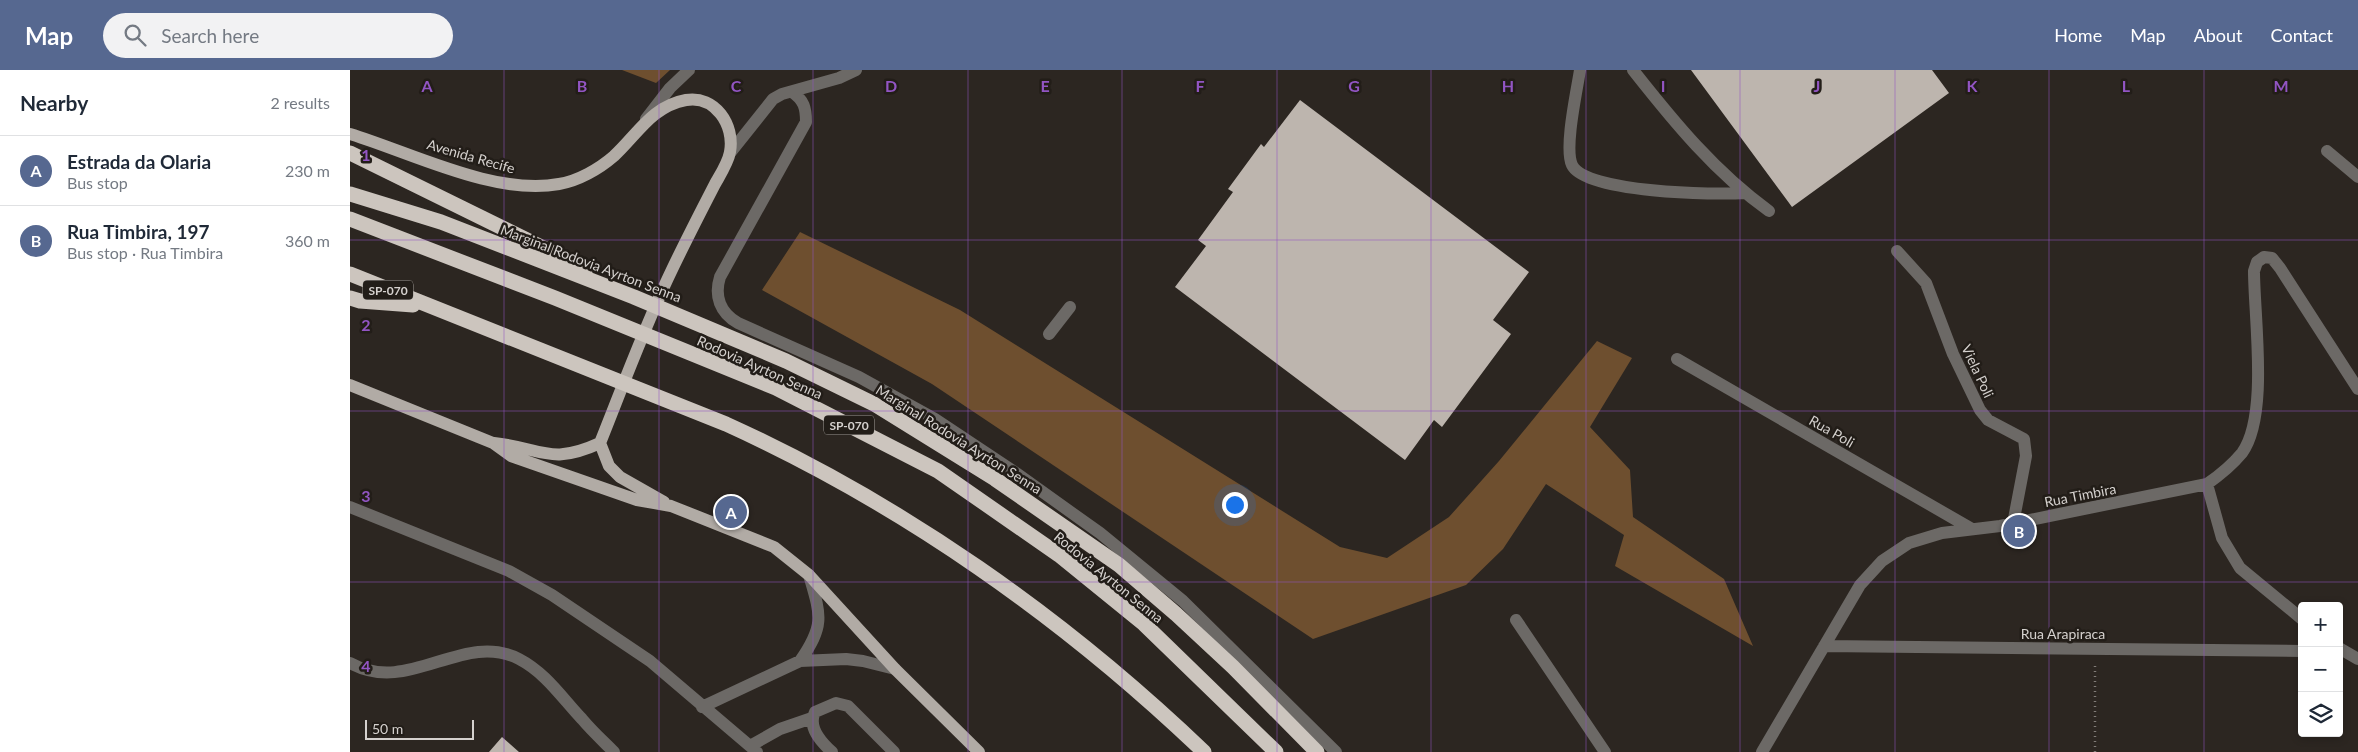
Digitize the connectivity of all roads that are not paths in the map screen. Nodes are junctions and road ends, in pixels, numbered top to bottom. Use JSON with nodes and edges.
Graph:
{"nodes":[{"id":1,"x":689,"y":70,"type":"edge"},
{"id":2,"x":856,"y":70,"type":"edge"},
{"id":3,"x":1580,"y":70,"type":"edge"},
{"id":4,"x":1632,"y":70,"type":"edge"},
{"id":5,"x":792,"y":92,"type":"junction"},
{"id":6,"x":642,"y":124,"type":"junction"},
{"id":7,"x":350,"y":134,"type":"edge"},
{"id":8,"x":2327,"y":151,"type":"dead end"},
{"id":9,"x":350,"y":152,"type":"edge"},
{"id":10,"x":730,"y":153,"type":"junction"},
{"id":11,"x":2358,"y":177,"type":"edge"},
{"id":12,"x":1745,"y":193,"type":"junction"},
{"id":13,"x":350,"y":194,"type":"edge"},
{"id":14,"x":1770,"y":210,"type":"dead end"},
{"id":15,"x":350,"y":219,"type":"edge"},
{"id":16,"x":1897,"y":252,"type":"dead end"},
{"id":17,"x":350,"y":274,"type":"edge"},
{"id":18,"x":634,"y":297,"type":"junction"},
{"id":19,"x":350,"y":298,"type":"edge"},
{"id":20,"x":426,"y":306,"type":"junction"},
{"id":21,"x":1070,"y":307,"type":"dead end"},
{"id":22,"x":1049,"y":334,"type":"dead end"},
{"id":23,"x":1677,"y":359,"type":"dead end"},
{"id":24,"x":350,"y":385,"type":"edge"},
{"id":25,"x":2358,"y":389,"type":"edge"},
{"id":26,"x":600,"y":442,"type":"junction"},
{"id":27,"x":493,"y":443,"type":"junction"},
{"id":28,"x":2207,"y":484,"type":"junction"},
{"id":29,"x":671,"y":506,"type":"junction"},
{"id":30,"x":350,"y":507,"type":"edge"},
{"id":31,"x":2013,"y":524,"type":"junction"},
{"id":32,"x":1972,"y":529,"type":"junction"},
{"id":33,"x":809,"y":575,"type":"junction"},
{"id":34,"x":2298,"y":616,"type":"edge"},
{"id":35,"x":1516,"y":620,"type":"dead end"},
{"id":36,"x":1824,"y":646,"type":"junction"},
{"id":37,"x":2298,"y":651,"type":"edge"},
{"id":38,"x":2343,"y":652,"type":"edge"},
{"id":39,"x":2358,"y":659,"type":"edge"},
{"id":40,"x":800,"y":661,"type":"junction"},
{"id":41,"x":350,"y":663,"type":"edge"},
{"id":42,"x":895,"y":669,"type":"junction"},
{"id":43,"x":702,"y":707,"type":"junction"},
{"id":44,"x":812,"y":718,"type":"junction"},
{"id":45,"x":753,"y":749,"type":"edge"},
{"id":46,"x":614,"y":752,"type":"edge"},
{"id":47,"x":832,"y":752,"type":"edge"},
{"id":48,"x":894,"y":752,"type":"edge"},
{"id":49,"x":979,"y":752,"type":"edge"},
{"id":50,"x":1204,"y":752,"type":"edge"},
{"id":51,"x":1276,"y":752,"type":"edge"},
{"id":52,"x":1317,"y":752,"type":"edge"},
{"id":53,"x":1336,"y":752,"type":"edge"},
{"id":54,"x":1605,"y":752,"type":"edge"},
{"id":55,"x":1762,"y":752,"type":"edge"}],
"edges":[{"from":1,"to":6,"type":"street"},
{"from":2,"to":5,"type":"street"},
{"from":3,"to":12,"type":"street"},
{"from":4,"to":12,"type":"street"},
{"from":5,"to":10,"type":"street"},
{"from":5,"to":53,"type":"street","name":"Marginal Rodovia Ayrton Senna"},
{"from":6,"to":7,"type":"main road","name":"Avenida Recife"},
{"from":6,"to":10,"type":"main road","name":"Avenida Recife"},
{"from":8,"to":11,"type":"street"},
{"from":9,"to":18,"type":"highway"},
{"from":10,"to":26,"type":"main road"},
{"from":12,"to":14,"type":"street"},
{"from":13,"to":18,"type":"highway","name":"Marginal Rodovia Ayrton Senna"},
{"from":15,"to":51,"type":"highway","name":"Rodovia Ayrton Senna","number":"SP-070"},
{"from":16,"to":31,"type":"street","name":"Viela Poli"},
{"from":17,"to":20,"type":"highway","number":"SP-070"},
{"from":18,"to":52,"type":"highway","name":"Marginal Rodovia Ayrton Senna"},
{"from":19,"to":20,"type":"highway"},
{"from":20,"to":50,"type":"highway","number":"SP-070"},
{"from":21,"to":22,"type":"street"},
{"from":23,"to":32,"type":"street","name":"Rua Poli"},
{"from":24,"to":27,"type":"main road"},
{"from":25,"to":28,"type":"street","name":"Rua Timbira"},
{"from":26,"to":27,"type":"main road"},
{"from":26,"to":29,"type":"main road"},
{"from":27,"to":29,"type":"main road"},
{"from":28,"to":31,"type":"street","name":"Rua Timbira"},
{"from":28,"to":34,"type":"street"},
{"from":29,"to":33,"type":"main road"},
{"from":30,"to":43,"type":"street"},
{"from":31,"to":32,"type":"street","name":"Rua Timbira"},
{"from":32,"to":36,"type":"street","name":"Rua Timbira"},
{"from":33,"to":40,"type":"street"},
{"from":33,"to":42,"type":"main road"},
{"from":35,"to":54,"type":"street"},
{"from":36,"to":37,"type":"street","name":"Rua Arapiraca"},
{"from":36,"to":55,"type":"street","name":"Rua Timbira"},
{"from":38,"to":39,"type":"street"},
{"from":40,"to":42,"type":"street"},
{"from":40,"to":43,"type":"street"},
{"from":41,"to":46,"type":"street"},
{"from":42,"to":49,"type":"main road"},
{"from":43,"to":45,"type":"street"},
{"from":44,"to":45,"type":"street"},
{"from":44,"to":47,"type":"street"},
{"from":44,"to":48,"type":"street"}]}
